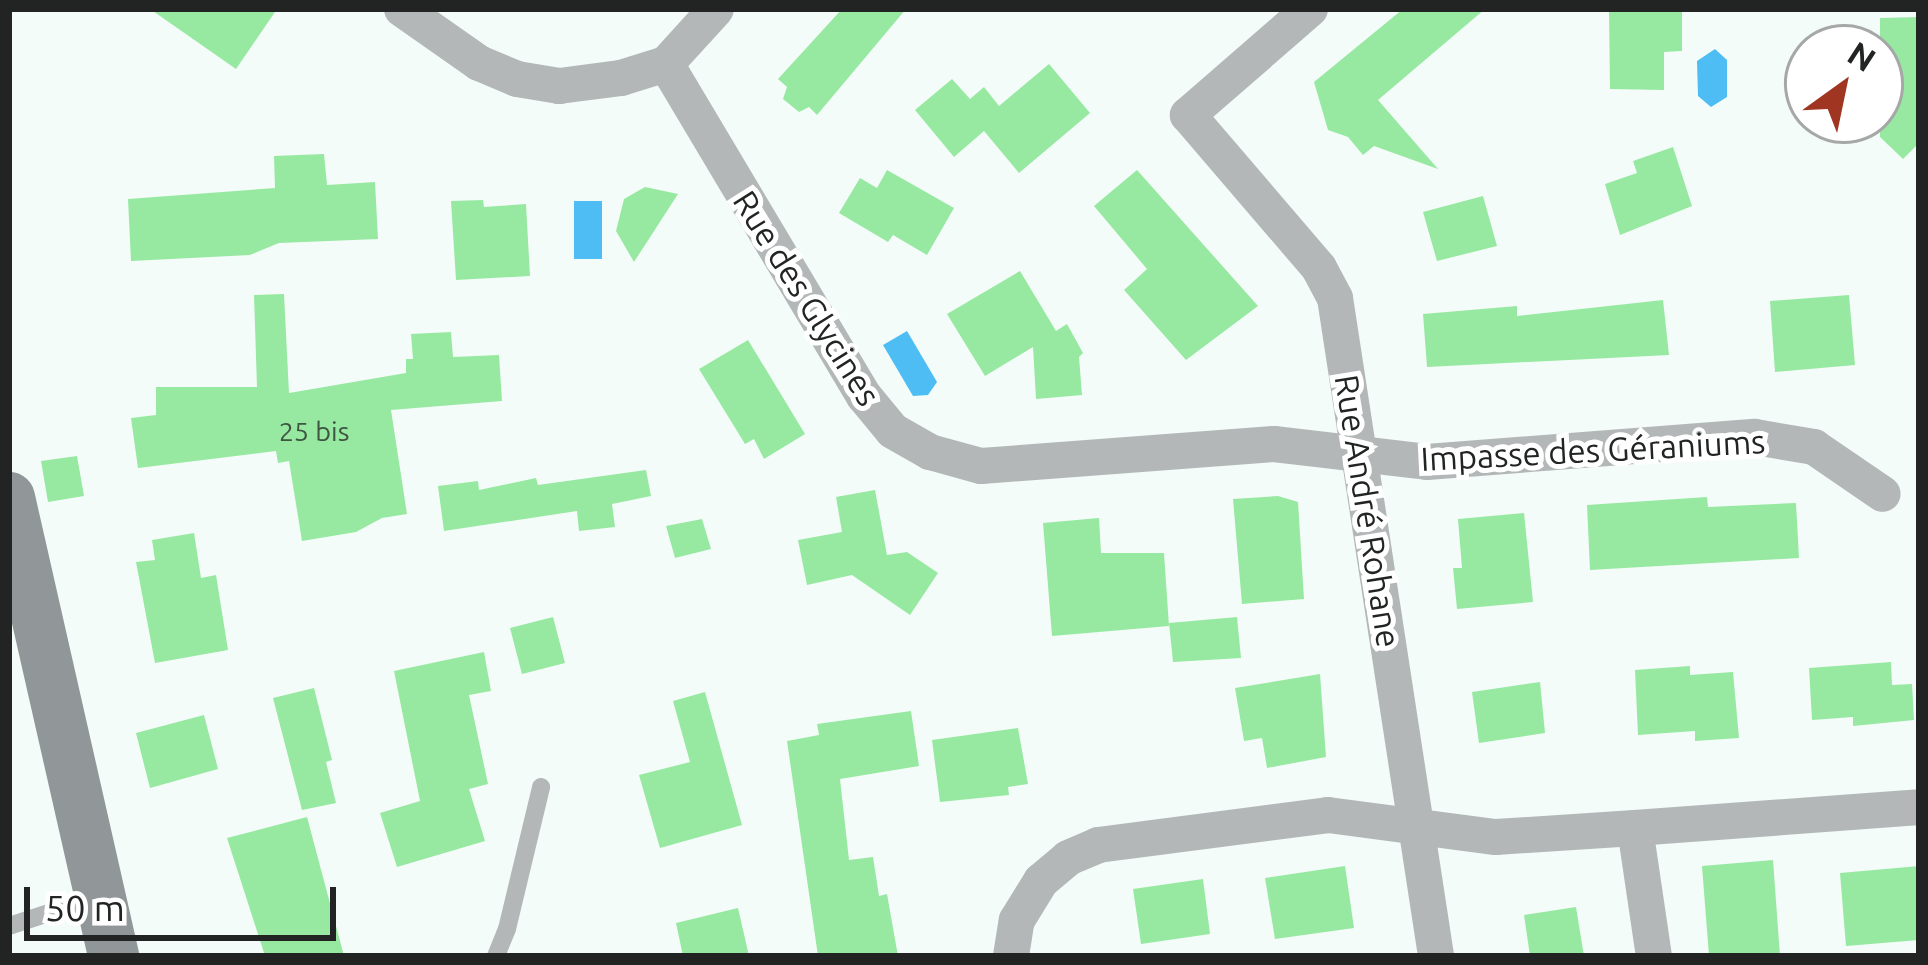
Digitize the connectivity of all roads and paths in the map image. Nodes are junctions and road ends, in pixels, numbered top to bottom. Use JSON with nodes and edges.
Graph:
{"nodes":[{"id":1,"x":402,"y":9,"type":"edge"},
{"id":2,"x":716,"y":9,"type":"edge"},
{"id":3,"x":1310,"y":9,"type":"edge"},
{"id":4,"x":666,"y":64,"type":"junction"},
{"id":5,"x":1360,"y":452,"type":"junction"},
{"id":6,"x":1883,"y":494,"type":"dead end"},
{"id":7,"x":9,"y":497,"type":"edge"},
{"id":8,"x":541,"y":787,"type":"dead end"},
{"id":9,"x":1919,"y":807,"type":"edge"},
{"id":10,"x":1635,"y":828,"type":"junction"},
{"id":11,"x":1418,"y":830,"type":"junction"},
{"id":12,"x":99,"y":897,"type":"junction"},
{"id":13,"x":9,"y":926,"type":"edge"},
{"id":14,"x":113,"y":956,"type":"edge"},
{"id":15,"x":496,"y":956,"type":"edge"},
{"id":16,"x":1012,"y":956,"type":"edge"},
{"id":17,"x":1436,"y":956,"type":"edge"},
{"id":18,"x":1654,"y":956,"type":"edge"}],
"edges":[{"from":1,"to":4,"type":"street"},
{"from":2,"to":4,"type":"street"},
{"from":3,"to":5,"type":"street","name":"Rue André Rohane"},
{"from":4,"to":5,"type":"street","name":"Rue des Glycines"},
{"from":5,"to":6,"type":"street","name":"Impasse des Géraniums"},
{"from":5,"to":11,"type":"street","name":"Rue André Rohane"},
{"from":7,"to":12,"type":"main road"},
{"from":8,"to":15,"type":"lane"},
{"from":9,"to":10,"type":"street"},
{"from":10,"to":11,"type":"street"},
{"from":10,"to":18,"type":"street"},
{"from":11,"to":16,"type":"street"},
{"from":11,"to":17,"type":"street","name":"Rue André Rohane"},
{"from":12,"to":13,"type":"lane"},
{"from":12,"to":14,"type":"main road"}]}
